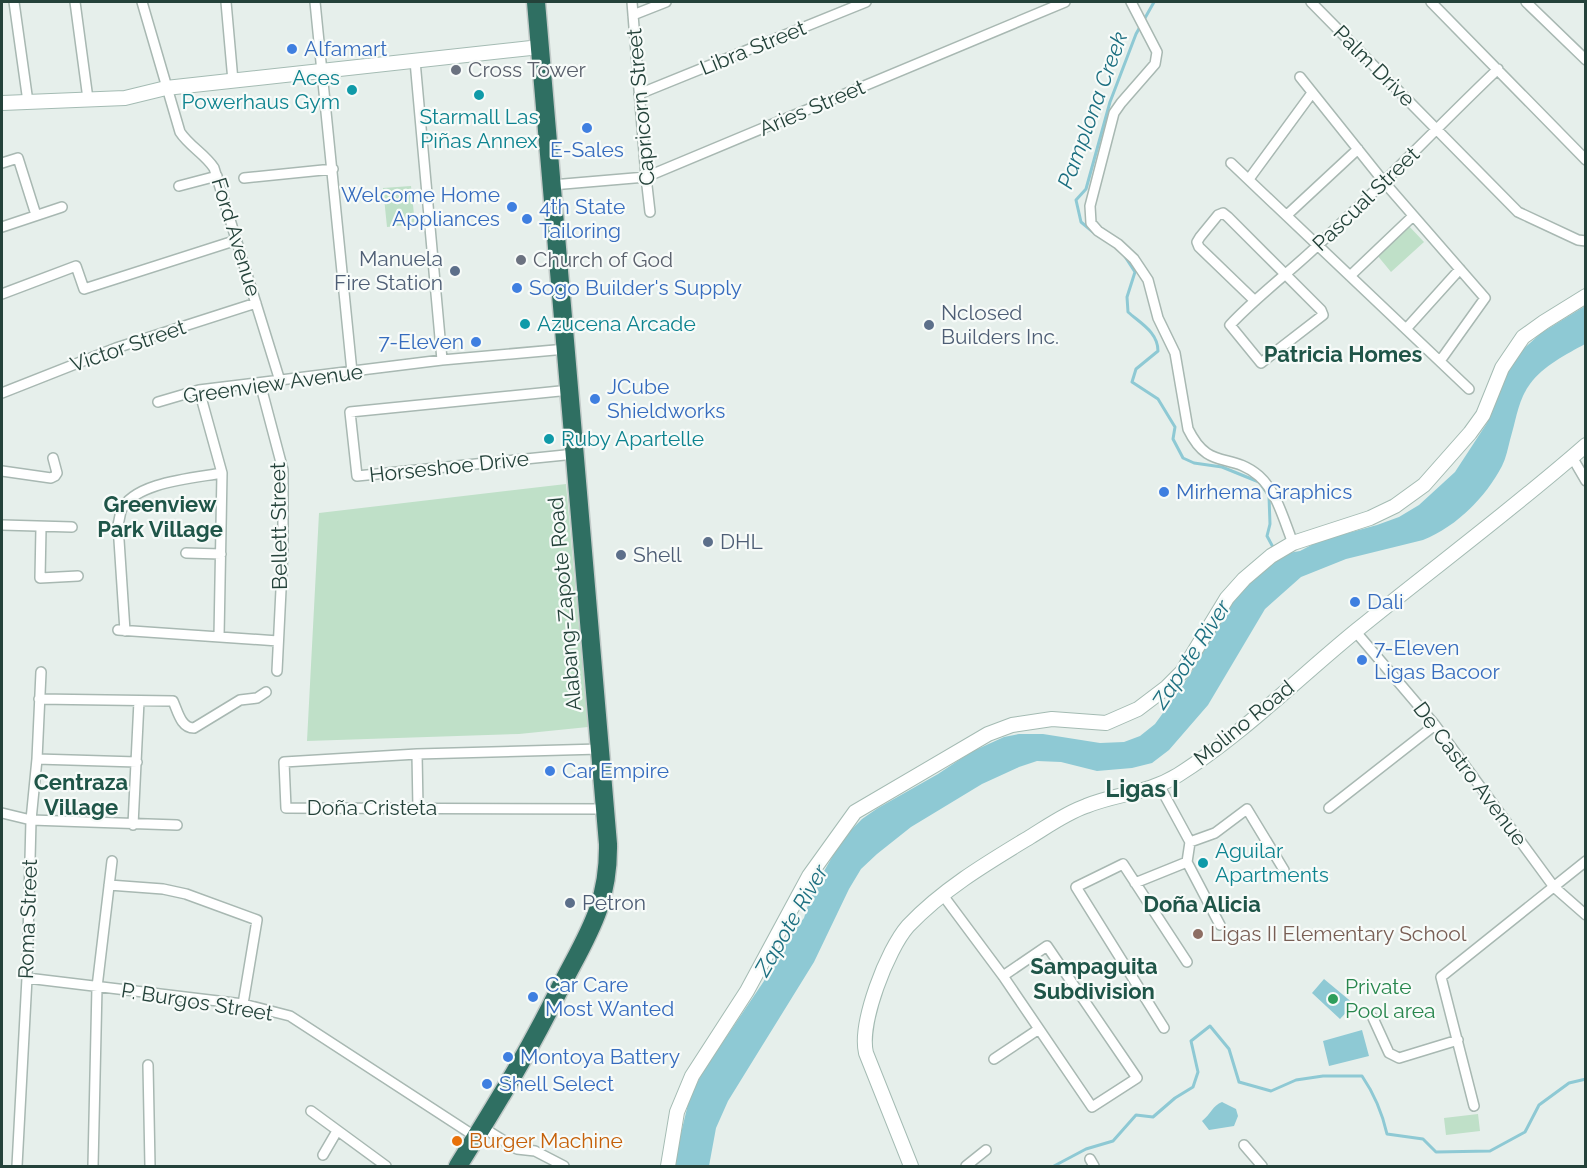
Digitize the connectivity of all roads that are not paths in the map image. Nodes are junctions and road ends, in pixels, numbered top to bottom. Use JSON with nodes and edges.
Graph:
{"nodes":[{"id":1,"x":14,"y":2,"type":"edge"},
{"id":2,"x":75,"y":2,"type":"edge"},
{"id":3,"x":142,"y":2,"type":"edge"},
{"id":4,"x":226,"y":2,"type":"edge"},
{"id":5,"x":315,"y":2,"type":"edge"},
{"id":6,"x":536,"y":2,"type":"edge"},
{"id":7,"x":632,"y":2,"type":"edge"},
{"id":8,"x":666,"y":2,"type":"edge"},
{"id":9,"x":866,"y":2,"type":"edge"},
{"id":10,"x":1065,"y":2,"type":"edge"},
{"id":11,"x":1131,"y":2,"type":"edge"},
{"id":12,"x":1311,"y":2,"type":"edge"},
{"id":13,"x":1431,"y":2,"type":"edge"},
{"id":14,"x":1526,"y":2,"type":"edge"},
{"id":15,"x":633,"y":15,"type":"junction"},
{"id":16,"x":540,"y":47,"type":"junction"},
{"id":17,"x":1586,"y":60,"type":"edge"},
{"id":18,"x":415,"y":61,"type":"junction"},
{"id":19,"x":1497,"y":69,"type":"junction"},
{"id":20,"x":321,"y":72,"type":"junction"},
{"id":21,"x":1300,"y":77,"type":"dead end"},
{"id":22,"x":232,"y":81,"type":"junction"},
{"id":23,"x":166,"y":88,"type":"junction"},
{"id":24,"x":1312,"y":93,"type":"junction"},
{"id":25,"x":639,"y":94,"type":"junction"},
{"id":26,"x":88,"y":99,"type":"junction"},
{"id":27,"x":28,"y":102,"type":"junction"},
{"id":28,"x":2,"y":103,"type":"edge"},
{"id":29,"x":1438,"y":130,"type":"junction"},
{"id":30,"x":1358,"y":149,"type":"junction"},
{"id":31,"x":1586,"y":160,"type":"edge"},
{"id":32,"x":1232,"y":162,"type":"dead end"},
{"id":33,"x":2,"y":163,"type":"edge"},
{"id":34,"x":333,"y":169,"type":"junction"},
{"id":35,"x":217,"y":176,"type":"junction"},
{"id":36,"x":646,"y":177,"type":"junction"},
{"id":37,"x":244,"y":178,"type":"dead end"},
{"id":38,"x":1249,"y":179,"type":"junction"},
{"id":39,"x":1384,"y":182,"type":"junction"},
{"id":40,"x":552,"y":185,"type":"junction"},
{"id":41,"x":179,"y":186,"type":"dead end"},
{"id":42,"x":62,"y":207,"type":"dead end"},
{"id":43,"x":650,"y":212,"type":"dead end"},
{"id":44,"x":36,"y":215,"type":"junction"},
{"id":45,"x":1287,"y":215,"type":"junction"},
{"id":46,"x":1413,"y":216,"type":"junction"},
{"id":47,"x":2,"y":227,"type":"edge"},
{"id":48,"x":237,"y":240,"type":"junction"},
{"id":49,"x":1582,"y":240,"type":"edge"},
{"id":50,"x":1318,"y":245,"type":"junction"},
{"id":51,"x":1460,"y":269,"type":"junction"},
{"id":52,"x":1286,"y":274,"type":"junction"},
{"id":53,"x":1350,"y":276,"type":"junction"},
{"id":54,"x":2,"y":294,"type":"edge"},
{"id":55,"x":1586,"y":296,"type":"edge"},
{"id":56,"x":1256,"y":301,"type":"junction"},
{"id":57,"x":256,"y":303,"type":"junction"},
{"id":58,"x":1406,"y":329,"type":"junction"},
{"id":59,"x":566,"y":349,"type":"junction"},
{"id":60,"x":442,"y":360,"type":"junction"},
{"id":61,"x":1440,"y":361,"type":"junction"},
{"id":62,"x":352,"y":372,"type":"junction"},
{"id":63,"x":280,"y":381,"type":"junction"},
{"id":64,"x":260,"y":383,"type":"junction"},
{"id":65,"x":1469,"y":389,"type":"dead end"},
{"id":66,"x":199,"y":390,"type":"junction"},
{"id":67,"x":570,"y":390,"type":"junction"},
{"id":68,"x":2,"y":393,"type":"edge"},
{"id":69,"x":158,"y":402,"type":"dead end"},
{"id":70,"x":1586,"y":445,"type":"edge"},
{"id":71,"x":575,"y":454,"type":"junction"},
{"id":72,"x":1572,"y":457,"type":"junction"},
{"id":73,"x":53,"y":458,"type":"dead end"},
{"id":74,"x":2,"y":471,"type":"edge"},
{"id":75,"x":222,"y":473,"type":"junction"},
{"id":76,"x":1586,"y":481,"type":"edge"},
{"id":77,"x":2,"y":525,"type":"edge"},
{"id":78,"x":72,"y":527,"type":"dead end"},
{"id":79,"x":41,"y":528,"type":"junction"},
{"id":80,"x":1291,"y":544,"type":"junction"},
{"id":81,"x":186,"y":553,"type":"dead end"},
{"id":82,"x":221,"y":554,"type":"junction"},
{"id":83,"x":78,"y":576,"type":"dead end"},
{"id":84,"x":1355,"y":631,"type":"junction"},
{"id":85,"x":219,"y":637,"type":"junction"},
{"id":86,"x":278,"y":641,"type":"junction"},
{"id":87,"x":277,"y":671,"type":"dead end"},
{"id":88,"x":41,"y":672,"type":"dead end"},
{"id":89,"x":266,"y":692,"type":"dead end"},
{"id":90,"x":39,"y":699,"type":"junction"},
{"id":91,"x":139,"y":701,"type":"junction"},
{"id":92,"x":1435,"y":725,"type":"junction"},
{"id":93,"x":600,"y":749,"type":"junction"},
{"id":94,"x":417,"y":754,"type":"junction"},
{"id":95,"x":37,"y":759,"type":"junction"},
{"id":96,"x":137,"y":762,"type":"junction"},
{"id":97,"x":1159,"y":785,"type":"junction"},
{"id":98,"x":418,"y":808,"type":"junction"},
{"id":99,"x":1329,"y":808,"type":"dead end"},
{"id":100,"x":604,"y":809,"type":"junction"},
{"id":101,"x":2,"y":813,"type":"edge"},
{"id":102,"x":31,"y":820,"type":"junction"},
{"id":103,"x":134,"y":825,"type":"junction"},
{"id":104,"x":177,"y":825,"type":"dead end"},
{"id":105,"x":1190,"y":842,"type":"junction"},
{"id":106,"x":112,"y":861,"type":"dead end"},
{"id":107,"x":1586,"y":861,"type":"edge"},
{"id":108,"x":1187,"y":862,"type":"junction"},
{"id":109,"x":1284,"y":870,"type":"dead end"},
{"id":110,"x":1135,"y":883,"type":"junction"},
{"id":111,"x":109,"y":885,"type":"junction"},
{"id":112,"x":1554,"y":887,"type":"junction"},
{"id":113,"x":942,"y":894,"type":"junction"},
{"id":114,"x":1586,"y":915,"type":"edge"},
{"id":115,"x":1220,"y":925,"type":"dead end"},
{"id":116,"x":1187,"y":962,"type":"dead end"},
{"id":117,"x":1003,"y":976,"type":"junction"},
{"id":118,"x":27,"y":978,"type":"junction"},
{"id":119,"x":97,"y":987,"type":"junction"},
{"id":120,"x":243,"y":1004,"type":"junction"},
{"id":121,"x":1373,"y":1018,"type":"dead end"},
{"id":122,"x":1164,"y":1028,"type":"dead end"},
{"id":123,"x":1039,"y":1029,"type":"junction"},
{"id":124,"x":1458,"y":1040,"type":"junction"},
{"id":125,"x":994,"y":1059,"type":"dead end"},
{"id":126,"x":148,"y":1065,"type":"dead end"},
{"id":127,"x":1474,"y":1106,"type":"dead end"},
{"id":128,"x":311,"y":1110,"type":"dead end"},
{"id":129,"x":337,"y":1131,"type":"junction"},
{"id":130,"x":479,"y":1132,"type":"junction"},
{"id":131,"x":1244,"y":1145,"type":"dead end"},
{"id":132,"x":987,"y":1150,"type":"dead end"},
{"id":133,"x":323,"y":1155,"type":"dead end"},
{"id":134,"x":17,"y":1167,"type":"edge"},
{"id":135,"x":93,"y":1167,"type":"edge"},
{"id":136,"x":150,"y":1167,"type":"edge"},
{"id":137,"x":386,"y":1167,"type":"edge"},
{"id":138,"x":458,"y":1167,"type":"edge"},
{"id":139,"x":564,"y":1167,"type":"edge"},
{"id":140,"x":668,"y":1167,"type":"edge"},
{"id":141,"x":911,"y":1167,"type":"edge"},
{"id":142,"x":966,"y":1167,"type":"edge"},
{"id":143,"x":1262,"y":1167,"type":"edge"}],
"edges":[{"from":1,"to":27,"type":"street"},
{"from":2,"to":26,"type":"street"},
{"from":3,"to":23,"type":"street","name":"Ford Avenue"},
{"from":4,"to":22,"type":"street"},
{"from":5,"to":20,"type":"street"},
{"from":6,"to":16,"type":"highway","name":"Alabang-Zapote Road"},
{"from":7,"to":15,"type":"street","name":"Capricorn Street"},
{"from":8,"to":15,"type":"street"},
{"from":9,"to":25,"type":"street","name":"Libra Street"},
{"from":10,"to":36,"type":"street","name":"Aries Street"},
{"from":11,"to":80,"type":"street"},
{"from":12,"to":29,"type":"street","name":"Palm Drive"},
{"from":13,"to":19,"type":"street"},
{"from":14,"to":17,"type":"street"},
{"from":15,"to":25,"type":"street","name":"Capricorn Street"},
{"from":16,"to":18,"type":"main road"},
{"from":16,"to":40,"type":"highway","name":"Alabang-Zapote Road"},
{"from":18,"to":20,"type":"main road"},
{"from":18,"to":60,"type":"street"},
{"from":19,"to":29,"type":"street","name":"Pascual Street"},
{"from":19,"to":31,"type":"street"},
{"from":20,"to":22,"type":"main road"},
{"from":20,"to":34,"type":"street"},
{"from":21,"to":24,"type":"street"},
{"from":22,"to":23,"type":"main road"},
{"from":23,"to":26,"type":"main road"},
{"from":23,"to":35,"type":"street","name":"Ford Avenue"},
{"from":24,"to":30,"type":"street"},
{"from":24,"to":38,"type":"street"},
{"from":25,"to":36,"type":"street","name":"Capricorn Street"},
{"from":26,"to":27,"type":"main road"},
{"from":27,"to":28,"type":"main road"},
{"from":29,"to":39,"type":"street","name":"Pascual Street"},
{"from":29,"to":49,"type":"street","name":"Palm Drive"},
{"from":30,"to":39,"type":"street"},
{"from":30,"to":45,"type":"street"},
{"from":32,"to":38,"type":"street"},
{"from":33,"to":44,"type":"street"},
{"from":34,"to":37,"type":"street"},
{"from":34,"to":62,"type":"street"},
{"from":35,"to":41,"type":"street"},
{"from":35,"to":48,"type":"street","name":"Ford Avenue"},
{"from":36,"to":40,"type":"street","name":"Aries Street"},
{"from":36,"to":43,"type":"street","name":"Capricorn Street"},
{"from":38,"to":45,"type":"street"},
{"from":39,"to":46,"type":"street"},
{"from":39,"to":50,"type":"street","name":"Pascual Street"},
{"from":40,"to":59,"type":"highway","name":"Alabang-Zapote Road"},
{"from":42,"to":44,"type":"street"},
{"from":44,"to":47,"type":"street"},
{"from":45,"to":50,"type":"street"},
{"from":46,"to":51,"type":"street"},
{"from":46,"to":53,"type":"street"},
{"from":48,"to":54,"type":"street"},
{"from":48,"to":57,"type":"street","name":"Ford Avenue"},
{"from":50,"to":52,"type":"street","name":"Pascual Street"},
{"from":50,"to":53,"type":"street"},
{"from":51,"to":58,"type":"street"},
{"from":51,"to":61,"type":"street"},
{"from":52,"to":56,"type":"street","name":"Pascual Street"},
{"from":52,"to":56,"type":"street"},
{"from":52,"to":56,"type":"street","name":"Pascual Street"},
{"from":53,"to":58,"type":"street"},
{"from":55,"to":80,"type":"main road"},
{"from":57,"to":63,"type":"street","name":"Ford Avenue"},
{"from":57,"to":68,"type":"street","name":"Victor Street"},
{"from":58,"to":61,"type":"street"},
{"from":59,"to":60,"type":"street","name":"Greenview Avenue"},
{"from":59,"to":67,"type":"highway","name":"Alabang-Zapote Road"},
{"from":60,"to":62,"type":"street","name":"Greenview Avenue"},
{"from":61,"to":65,"type":"street"},
{"from":62,"to":63,"type":"street","name":"Greenview Avenue"},
{"from":63,"to":64,"type":"street","name":"Greenview Avenue"},
{"from":64,"to":66,"type":"street","name":"Greenview Avenue"},
{"from":64,"to":86,"type":"street","name":"Bellett Street"},
{"from":66,"to":69,"type":"street","name":"Greenview Avenue"},
{"from":66,"to":75,"type":"street"},
{"from":67,"to":71,"type":"highway","name":"Alabang-Zapote Road"},
{"from":67,"to":71,"type":"street","name":"Horseshoe Drive"},
{"from":70,"to":72,"type":"main road","name":"Molino Road"},
{"from":71,"to":93,"type":"highway","name":"Alabang-Zapote Road"},
{"from":72,"to":76,"type":"street"},
{"from":72,"to":84,"type":"main road","name":"Molino Road"},
{"from":73,"to":74,"type":"street"},
{"from":75,"to":82,"type":"street"},
{"from":75,"to":85,"type":"street"},
{"from":77,"to":79,"type":"street"},
{"from":78,"to":79,"type":"street"},
{"from":79,"to":83,"type":"street"},
{"from":80,"to":140,"type":"main road"},
{"from":81,"to":82,"type":"street"},
{"from":82,"to":85,"type":"street"},
{"from":84,"to":92,"type":"street","name":"De Castro Avenue"},
{"from":84,"to":97,"type":"main road","name":"Molino Road"},
{"from":85,"to":86,"type":"street"},
{"from":86,"to":87,"type":"street","name":"Bellett Street"},
{"from":88,"to":90,"type":"street","name":"Roma Street"},
{"from":89,"to":91,"type":"street"},
{"from":90,"to":91,"type":"street"},
{"from":90,"to":95,"type":"street","name":"Roma Street"},
{"from":91,"to":96,"type":"street"},
{"from":92,"to":99,"type":"street"},
{"from":92,"to":112,"type":"street","name":"De Castro Avenue"},
{"from":93,"to":94,"type":"street","name":"Doña Cristeta"},
{"from":93,"to":100,"type":"highway","name":"Alabang-Zapote Road"},
{"from":94,"to":98,"type":"street"},
{"from":94,"to":98,"type":"street","name":"Doña Cristeta"},
{"from":95,"to":96,"type":"street"},
{"from":95,"to":102,"type":"street","name":"Roma Street"},
{"from":96,"to":103,"type":"street"},
{"from":97,"to":105,"type":"street"},
{"from":97,"to":113,"type":"main road","name":"Molino Road"},
{"from":98,"to":100,"type":"street","name":"Doña Cristeta"},
{"from":100,"to":130,"type":"highway","name":"Alabang-Zapote Road"},
{"from":101,"to":102,"type":"street"},
{"from":102,"to":103,"type":"street"},
{"from":102,"to":118,"type":"street","name":"Roma Street"},
{"from":103,"to":104,"type":"street"},
{"from":105,"to":108,"type":"street"},
{"from":105,"to":109,"type":"street"},
{"from":106,"to":111,"type":"street"},
{"from":107,"to":112,"type":"street"},
{"from":108,"to":110,"type":"street"},
{"from":108,"to":115,"type":"street"},
{"from":110,"to":116,"type":"street"},
{"from":110,"to":122,"type":"street"},
{"from":111,"to":119,"type":"street"},
{"from":111,"to":120,"type":"street"},
{"from":112,"to":114,"type":"street","name":"De Castro Avenue"},
{"from":112,"to":124,"type":"street"},
{"from":113,"to":117,"type":"street"},
{"from":113,"to":141,"type":"main road","name":"Molino Road"},
{"from":117,"to":123,"type":"street"},
{"from":117,"to":123,"type":"street"},
{"from":118,"to":119,"type":"street","name":"P. Burgos Street"},
{"from":118,"to":134,"type":"street","name":"Roma Street"},
{"from":119,"to":120,"type":"street","name":"P. Burgos Street"},
{"from":119,"to":135,"type":"street"},
{"from":120,"to":130,"type":"street","name":"P. Burgos Street"},
{"from":121,"to":124,"type":"street"},
{"from":123,"to":125,"type":"street"},
{"from":124,"to":127,"type":"street"},
{"from":126,"to":136,"type":"street"},
{"from":128,"to":129,"type":"street"},
{"from":129,"to":133,"type":"street"},
{"from":129,"to":137,"type":"street"},
{"from":130,"to":138,"type":"highway","name":"Alabang-Zapote Road"},
{"from":130,"to":139,"type":"street","name":"P. Burgos Street"},
{"from":131,"to":143,"type":"street"},
{"from":132,"to":142,"type":"street"}]}
